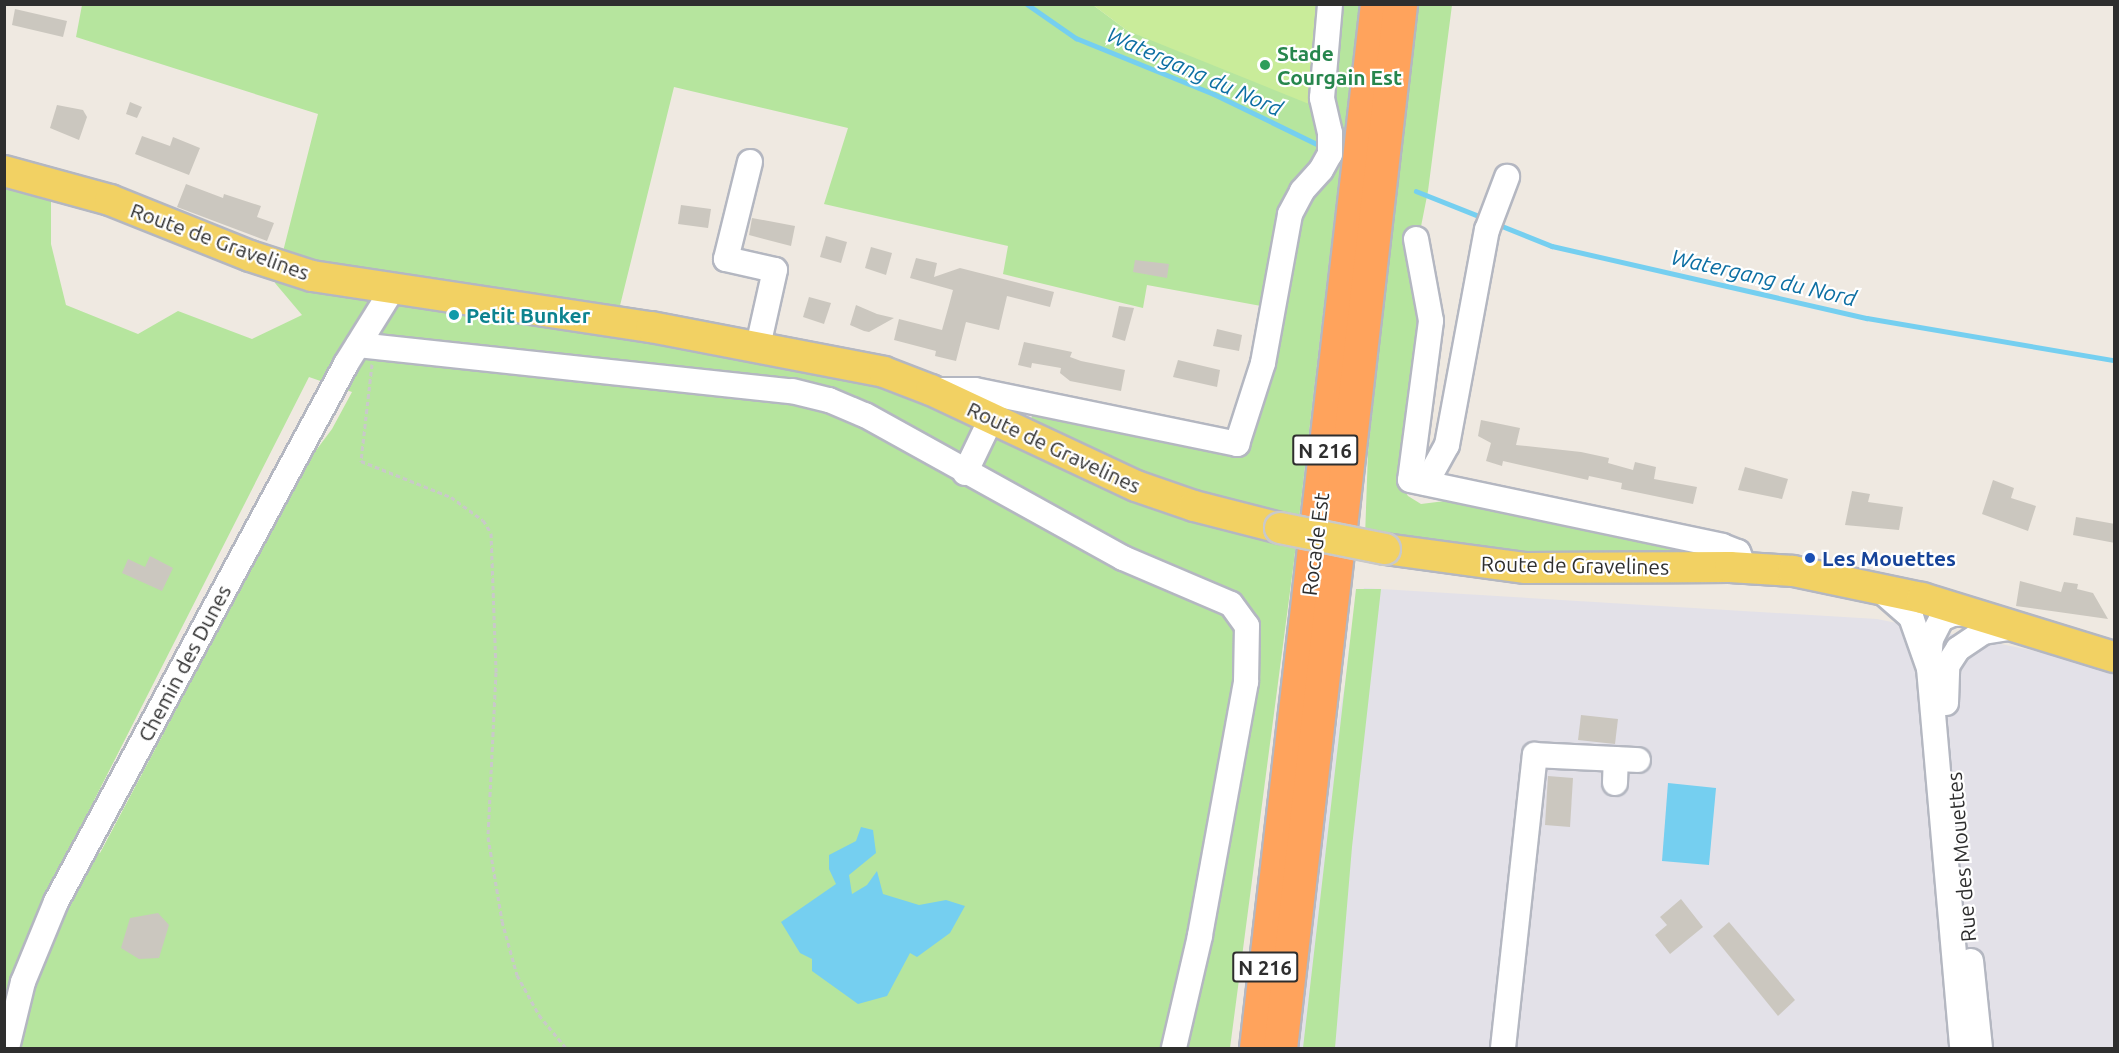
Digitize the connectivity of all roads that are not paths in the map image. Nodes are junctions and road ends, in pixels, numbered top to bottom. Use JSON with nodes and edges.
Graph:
{"nodes":[{"id":1,"x":1330,"y":4,"type":"edge"},
{"id":2,"x":1377,"y":4,"type":"edge"},
{"id":3,"x":1400,"y":4,"type":"edge"},
{"id":4,"x":750,"y":162,"type":"dead end"},
{"id":5,"x":4,"y":171,"type":"edge"},
{"id":6,"x":1507,"y":177,"type":"dead end"},
{"id":7,"x":1416,"y":239,"type":"dead end"},
{"id":8,"x":392,"y":290,"type":"junction"},
{"id":9,"x":366,"y":346,"type":"junction"},
{"id":10,"x":758,"y":346,"type":"junction"},
{"id":11,"x":931,"y":390,"type":"junction"},
{"id":12,"x":991,"y":419,"type":"junction"},
{"id":13,"x":965,"y":473,"type":"junction"},
{"id":14,"x":1426,"y":483,"type":"junction"},
{"id":15,"x":1744,"y":567,"type":"junction"},
{"id":16,"x":1875,"y":586,"type":"junction"},
{"id":17,"x":1932,"y":609,"type":"junction"},
{"id":18,"x":2017,"y":627,"type":"junction"},
{"id":19,"x":2115,"y":657,"type":"edge"},
{"id":20,"x":1938,"y":667,"type":"junction"},
{"id":21,"x":1623,"y":767,"type":"dead end"},
{"id":22,"x":1295,"y":915,"type":"junction"},
{"id":23,"x":1261,"y":1046,"type":"edge"},
{"id":24,"x":8,"y":1048,"type":"edge"},
{"id":25,"x":1174,"y":1048,"type":"edge"},
{"id":26,"x":1292,"y":1048,"type":"edge"},
{"id":27,"x":1503,"y":1048,"type":"edge"},
{"id":28,"x":1962,"y":1048,"type":"edge"},
{"id":29,"x":1980,"y":1048,"type":"edge"}],
"edges":[{"from":1,"to":11,"type":"street"},
{"from":2,"to":23,"type":"highway","name":"Rocade Est","number":"N 216"},
{"from":3,"to":22,"type":"highway","name":"Rocade Est","number":"N 216"},
{"from":4,"to":10,"type":"street"},
{"from":5,"to":8,"type":"main road","name":"Route de Gravelines"},
{"from":6,"to":14,"type":"street"},
{"from":7,"to":14,"type":"street"},
{"from":8,"to":9,"type":"street","name":"Chemin des Dunes"},
{"from":8,"to":10,"type":"main road","name":"Route de Gravelines"},
{"from":9,"to":13,"type":"street"},
{"from":9,"to":24,"type":"street","name":"Chemin des Dunes"},
{"from":10,"to":11,"type":"main road","name":"Route de Gravelines"},
{"from":11,"to":12,"type":"main road","name":"Route de Gravelines"},
{"from":12,"to":13,"type":"street"},
{"from":12,"to":15,"type":"main road","name":"Route de Gravelines","bridge":true},
{"from":13,"to":25,"type":"street"},
{"from":14,"to":15,"type":"street"},
{"from":15,"to":16,"type":"main road","name":"Route de Gravelines"},
{"from":16,"to":17,"type":"main road","name":"Route de Gravelines"},
{"from":16,"to":20,"type":"street","name":"Rue des Mouettes"},
{"from":17,"to":18,"type":"main road","name":"Route de Gravelines"},
{"from":17,"to":20,"type":"street","name":"Rue des Mouettes"},
{"from":18,"to":19,"type":"main road","name":"Route de Gravelines"},
{"from":18,"to":20,"type":"street"},
{"from":20,"to":28,"type":"street","name":"Rue des Mouettes"},
{"from":20,"to":29,"type":"street","name":"Rue des Mouettes"},
{"from":21,"to":27,"type":"street"},
{"from":22,"to":23,"type":"highway","name":"Rocade Est","number":"N 216"},
{"from":22,"to":26,"type":"highway"}]}
